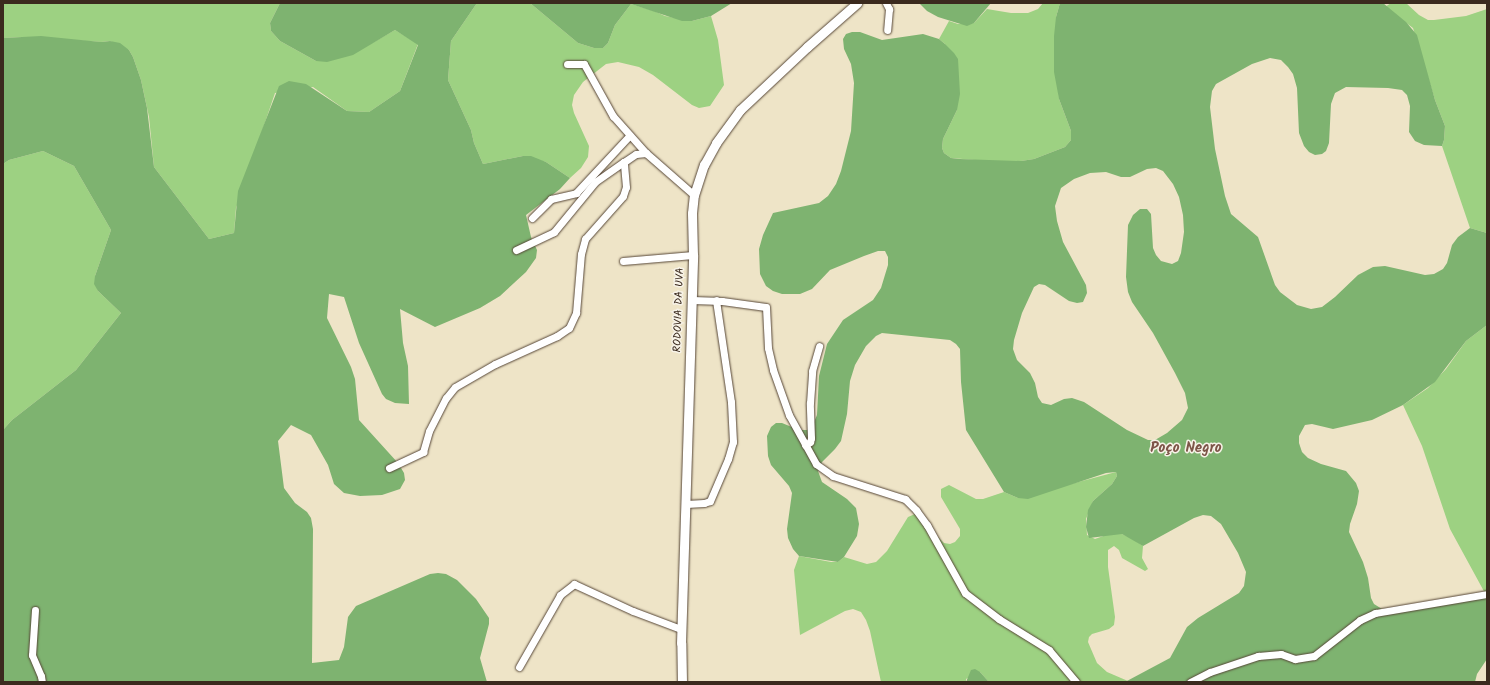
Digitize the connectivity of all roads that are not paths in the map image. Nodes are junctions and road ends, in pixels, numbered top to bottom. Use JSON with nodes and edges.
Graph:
{"nodes":[{"id":1,"x":857,"y":3,"type":"edge"},
{"id":2,"x":886,"y":3,"type":"edge"},
{"id":3,"x":887,"y":30,"type":"dead end"},
{"id":4,"x":568,"y":64,"type":"dead end"},
{"id":5,"x":630,"y":135,"type":"junction"},
{"id":6,"x":646,"y":153,"type":"junction"},
{"id":7,"x":624,"y":162,"type":"junction"},
{"id":8,"x":694,"y":196,"type":"junction"},
{"id":9,"x":532,"y":218,"type":"dead end"},
{"id":10,"x":516,"y":250,"type":"dead end"},
{"id":11,"x":693,"y":255,"type":"junction"},
{"id":12,"x":623,"y":261,"type":"dead end"},
{"id":13,"x":692,"y":300,"type":"junction"},
{"id":14,"x":716,"y":300,"type":"junction"},
{"id":15,"x":819,"y":346,"type":"dead end"},
{"id":16,"x":805,"y":446,"type":"junction"},
{"id":17,"x":389,"y":468,"type":"dead end"},
{"id":18,"x":686,"y":504,"type":"junction"},
{"id":19,"x":1487,"y":594,"type":"edge"},
{"id":20,"x":35,"y":610,"type":"dead end"},
{"id":21,"x":681,"y":629,"type":"junction"},
{"id":22,"x":519,"y":667,"type":"dead end"},
{"id":23,"x":42,"y":682,"type":"edge"},
{"id":24,"x":682,"y":682,"type":"edge"},
{"id":25,"x":1076,"y":682,"type":"edge"},
{"id":26,"x":1190,"y":682,"type":"edge"}],
"edges":[{"from":1,"to":8,"type":"street","name":"RODOVIA DA UVA"},
{"from":2,"to":3,"type":"street"},
{"from":4,"to":5,"type":"street"},
{"from":5,"to":6,"type":"street"},
{"from":5,"to":9,"type":"street"},
{"from":6,"to":7,"type":"street"},
{"from":6,"to":8,"type":"street"},
{"from":7,"to":10,"type":"street"},
{"from":7,"to":17,"type":"street"},
{"from":8,"to":11,"type":"street","name":"RODOVIA DA UVA"},
{"from":11,"to":12,"type":"street"},
{"from":11,"to":13,"type":"street","name":"RODOVIA DA UVA"},
{"from":13,"to":14,"type":"street"},
{"from":13,"to":18,"type":"street","name":"RODOVIA DA UVA"},
{"from":14,"to":16,"type":"street"},
{"from":14,"to":18,"type":"street"},
{"from":15,"to":16,"type":"street"},
{"from":16,"to":25,"type":"street"},
{"from":18,"to":21,"type":"street","name":"RODOVIA DA UVA"},
{"from":19,"to":26,"type":"street"},
{"from":20,"to":23,"type":"street"},
{"from":21,"to":22,"type":"street"},
{"from":21,"to":24,"type":"street","name":"RODOVIA DA UVA"}]}
